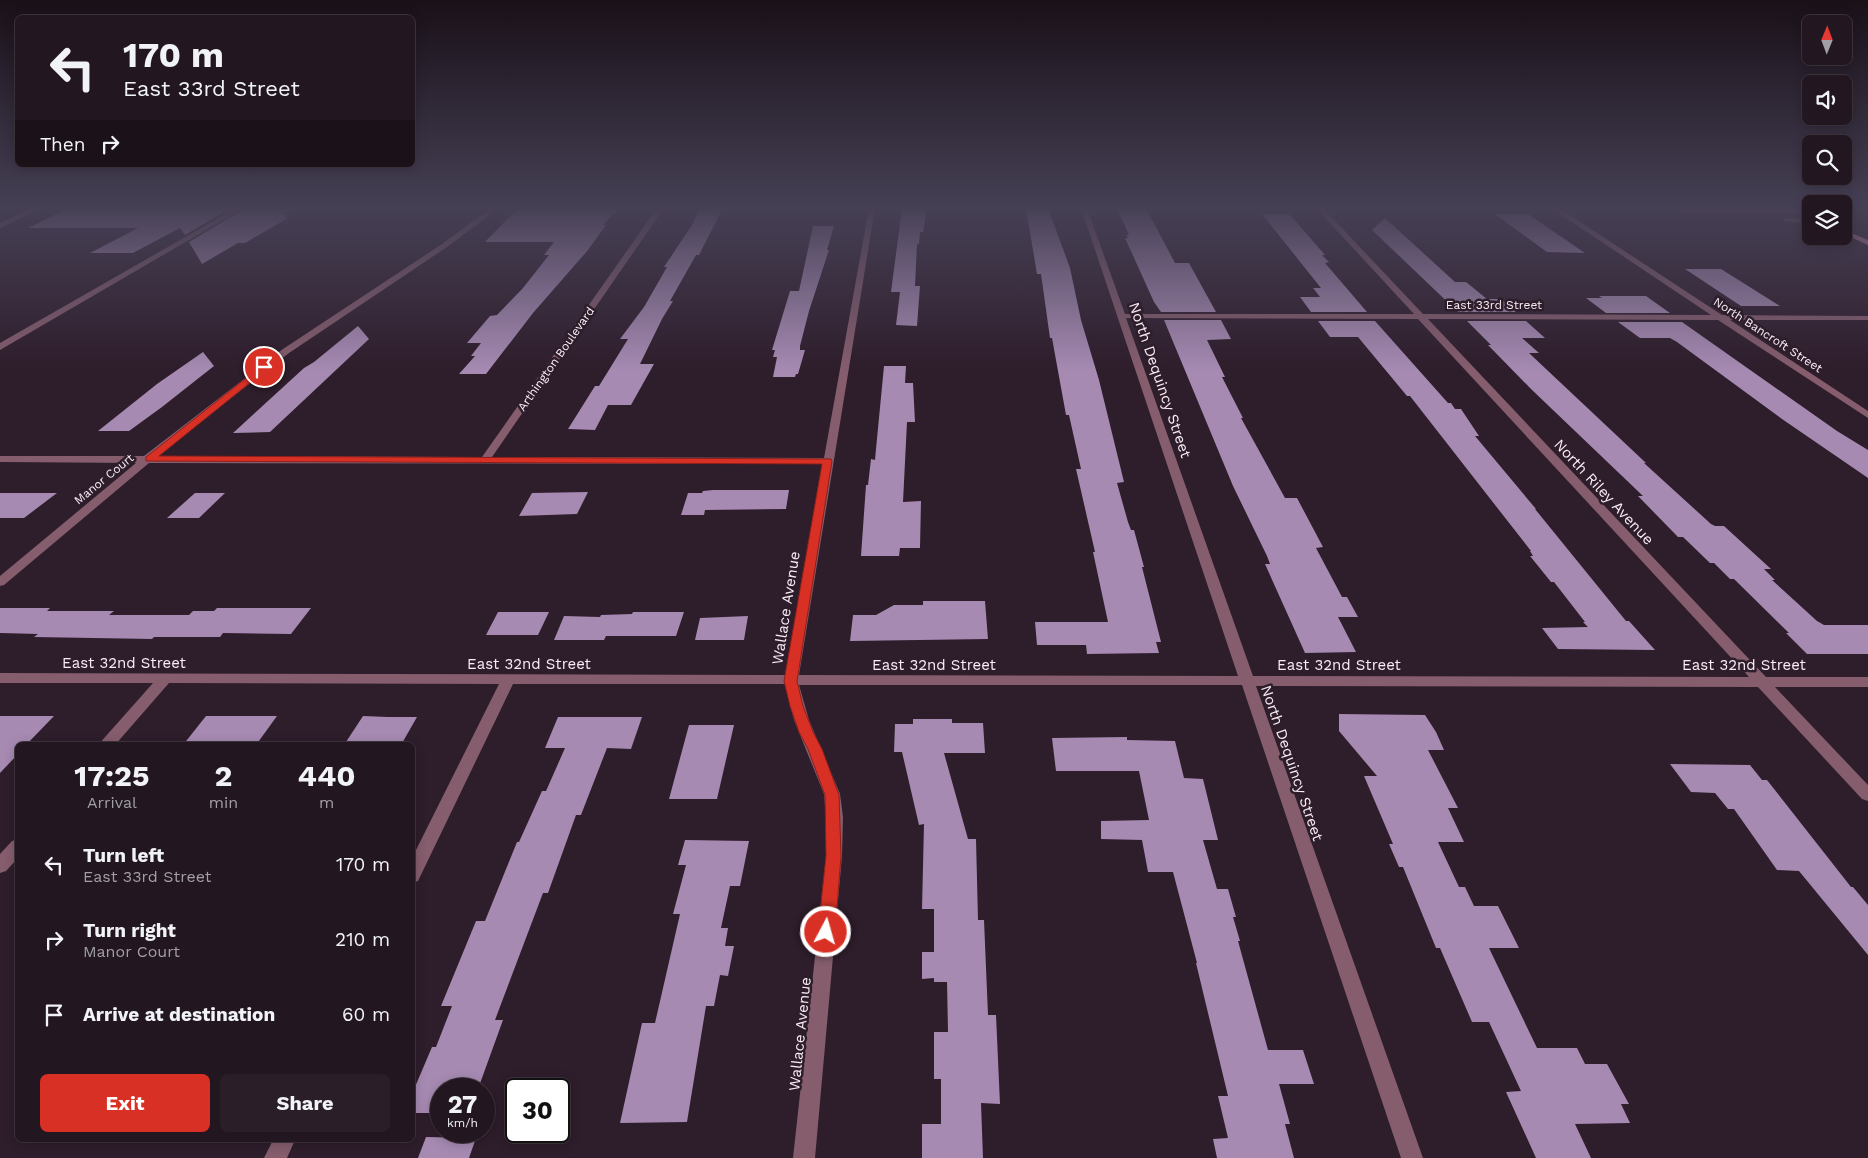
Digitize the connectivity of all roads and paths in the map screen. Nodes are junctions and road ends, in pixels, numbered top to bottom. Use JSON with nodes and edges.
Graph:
{"nodes":[{"id":1,"x":147,"y":262,"type":"edge"},
{"id":2,"x":423,"y":262,"type":"edge"},
{"id":3,"x":623,"y":262,"type":"edge"},
{"id":4,"x":862,"y":262,"type":"edge"},
{"id":5,"x":1102,"y":262,"type":"edge"},
{"id":6,"x":1369,"y":262,"type":"edge"},
{"id":7,"x":1636,"y":262,"type":"edge"},
{"id":8,"x":1120,"y":316,"type":"junction"},
{"id":9,"x":1420,"y":317,"type":"junction"},
{"id":10,"x":1720,"y":318,"type":"junction"},
{"id":11,"x":1868,"y":318,"type":"edge"},
{"id":12,"x":0,"y":347,"type":"edge"},
{"id":13,"x":1868,"y":416,"type":"edge"},
{"id":14,"x":149,"y":459,"type":"junction"},
{"id":15,"x":0,"y":460,"type":"edge"},
{"id":16,"x":485,"y":460,"type":"junction"},
{"id":17,"x":827,"y":461,"type":"junction"},
{"id":18,"x":0,"y":582,"type":"edge"},
{"id":19,"x":0,"y":678,"type":"edge"},
{"id":20,"x":164,"y":680,"type":"junction"},
{"id":21,"x":508,"y":680,"type":"junction"},
{"id":22,"x":791,"y":681,"type":"junction"},
{"id":23,"x":1247,"y":681,"type":"junction"},
{"id":24,"x":1762,"y":682,"type":"junction"},
{"id":25,"x":1868,"y":682,"type":"edge"},
{"id":26,"x":109,"y":742,"type":"edge"},
{"id":27,"x":1868,"y":795,"type":"edge"},
{"id":28,"x":15,"y":849,"type":"edge"},
{"id":29,"x":0,"y":866,"type":"edge"},
{"id":30,"x":415,"y":870,"type":"edge"},
{"id":31,"x":283,"y":1142,"type":"edge"},
{"id":32,"x":275,"y":1158,"type":"edge"},
{"id":33,"x":804,"y":1158,"type":"edge"},
{"id":34,"x":1412,"y":1158,"type":"edge"}],
"edges":[{"from":1,"to":12,"type":"street"},
{"from":2,"to":14,"type":"street","name":"Manor Court"},
{"from":3,"to":16,"type":"street","name":"Arthington Boulevard"},
{"from":4,"to":17,"type":"street","name":"Wallace Avenue"},
{"from":5,"to":8,"type":"street","name":"North Dequincy Street"},
{"from":6,"to":9,"type":"street","name":"North Riley Avenue"},
{"from":7,"to":10,"type":"street","name":"North Bancroft Street"},
{"from":8,"to":9,"type":"street","name":"East 33rd Street"},
{"from":8,"to":23,"type":"street","name":"North Dequincy Street"},
{"from":9,"to":10,"type":"street","name":"East 33rd Street"},
{"from":9,"to":24,"type":"street","name":"North Riley Avenue"},
{"from":10,"to":11,"type":"street","name":"East 33rd Street"},
{"from":10,"to":13,"type":"street","name":"North Bancroft Street"},
{"from":14,"to":15,"type":"street"},
{"from":14,"to":16,"type":"street"},
{"from":14,"to":18,"type":"street","name":"Manor Court"},
{"from":16,"to":17,"type":"street"},
{"from":17,"to":22,"type":"street","name":"Wallace Avenue"},
{"from":19,"to":20,"type":"street","name":"East 32nd Street"},
{"from":20,"to":21,"type":"street","name":"East 32nd Street"},
{"from":20,"to":26,"type":"street"},
{"from":21,"to":22,"type":"street","name":"East 32nd Street"},
{"from":21,"to":30,"type":"street"},
{"from":22,"to":23,"type":"street","name":"East 32nd Street"},
{"from":22,"to":33,"type":"street","name":"Wallace Avenue"},
{"from":23,"to":24,"type":"street","name":"East 32nd Street"},
{"from":23,"to":34,"type":"street","name":"North Dequincy Street"},
{"from":24,"to":25,"type":"street","name":"East 32nd Street"},
{"from":24,"to":27,"type":"street","name":"North Riley Avenue"},
{"from":28,"to":29,"type":"street"},
{"from":31,"to":32,"type":"street"}]}
